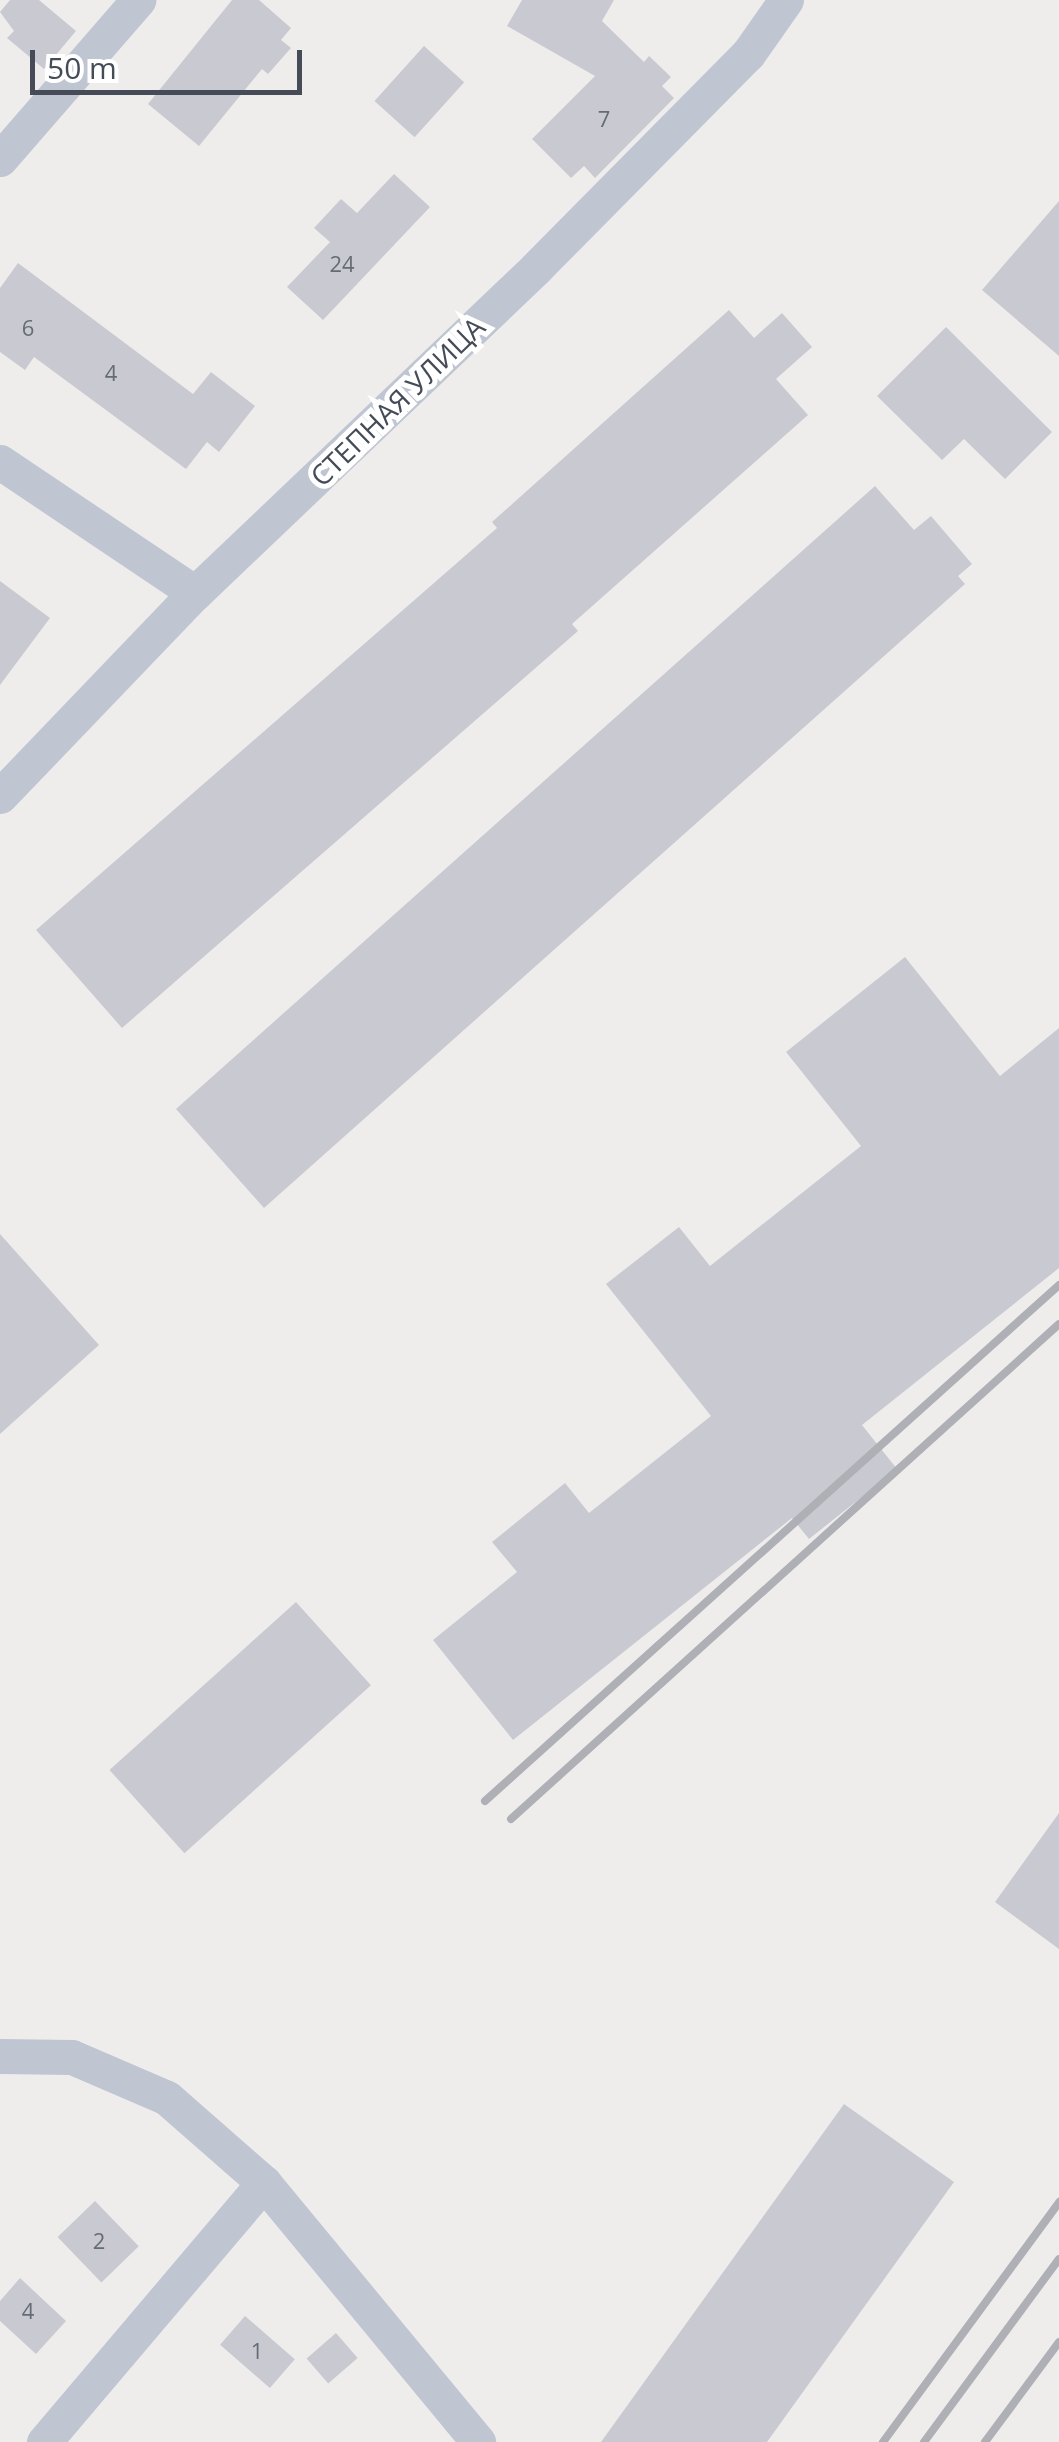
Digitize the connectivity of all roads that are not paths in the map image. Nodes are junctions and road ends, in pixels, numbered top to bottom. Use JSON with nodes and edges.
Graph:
{"nodes":[{"id":1,"x":138,"y":0,"type":"edge"},
{"id":2,"x":786,"y":0,"type":"edge"},
{"id":3,"x":0,"y":160,"type":"edge"},
{"id":4,"x":0,"y":462,"type":"edge"},
{"id":5,"x":194,"y":593,"type":"junction"},
{"id":6,"x":0,"y":796,"type":"edge"},
{"id":7,"x":0,"y":2056,"type":"edge"},
{"id":8,"x":264,"y":2183,"type":"junction"},
{"id":9,"x":44,"y":2442,"type":"edge"},
{"id":10,"x":478,"y":2442,"type":"edge"}],
"edges":[{"from":1,"to":3,"type":"street"},
{"from":2,"to":5,"type":"street","name":"СТЕПНАЯ УЛИЦА"},
{"from":4,"to":5,"type":"street"},
{"from":5,"to":6,"type":"street","name":"СТЕПНАЯ УЛИЦА"},
{"from":7,"to":8,"type":"street"},
{"from":8,"to":9,"type":"street"},
{"from":8,"to":10,"type":"street"}]}
